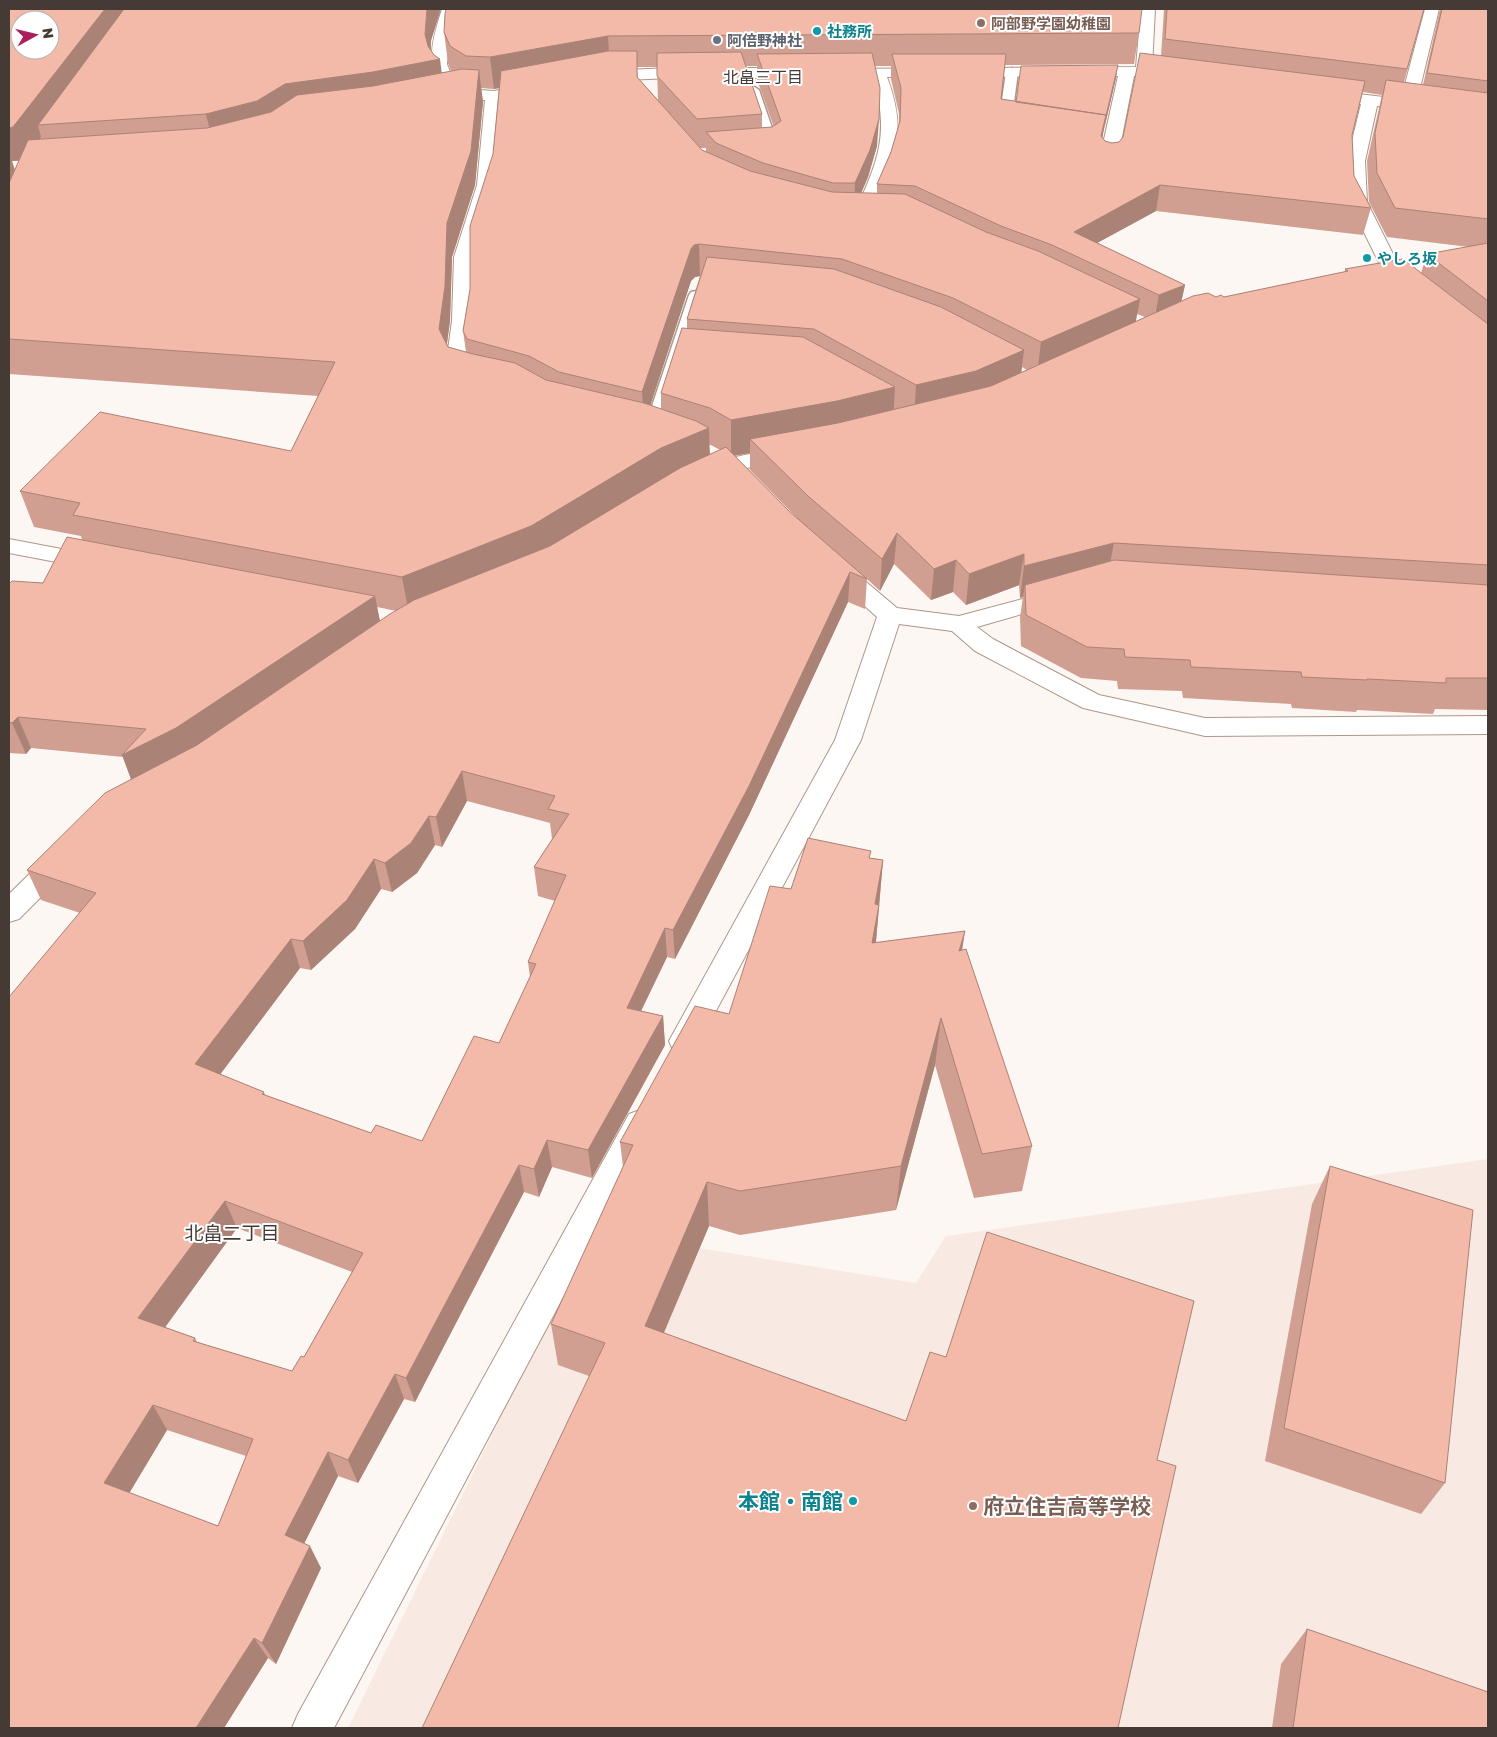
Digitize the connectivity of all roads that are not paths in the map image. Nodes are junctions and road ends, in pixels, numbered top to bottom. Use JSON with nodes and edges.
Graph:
{"nodes":[{"id":1,"x":449,"y":9,"type":"edge"},
{"id":2,"x":1148,"y":9,"type":"edge"},
{"id":3,"x":1432,"y":9,"type":"edge"},
{"id":4,"x":1127,"y":71,"type":"junction"},
{"id":5,"x":1144,"y":71,"type":"junction"},
{"id":6,"x":878,"y":72,"type":"junction"},
{"id":7,"x":1012,"y":72,"type":"junction"},
{"id":8,"x":748,"y":73,"type":"junction"},
{"id":9,"x":1193,"y":78,"type":"edge"},
{"id":10,"x":581,"y":80,"type":"edge"},
{"id":11,"x":551,"y":85,"type":"edge"},
{"id":12,"x":1311,"y":93,"type":"edge"},
{"id":13,"x":466,"y":94,"type":"junction"},
{"id":14,"x":494,"y":96,"type":"junction"},
{"id":15,"x":1370,"y":100,"type":"junction"},
{"id":16,"x":427,"y":101,"type":"edge"},
{"id":17,"x":1025,"y":124,"type":"edge"},
{"id":18,"x":754,"y":149,"type":"edge"},
{"id":19,"x":1108,"y":162,"type":"edge"},
{"id":20,"x":862,"y":218,"type":"edge"},
{"id":21,"x":1424,"y":274,"type":"edge"},
{"id":22,"x":1387,"y":281,"type":"junction"},
{"id":23,"x":709,"y":283,"type":"edge"},
{"id":24,"x":1427,"y":303,"type":"edge"},
{"id":25,"x":676,"y":357,"type":"junction"},
{"id":26,"x":694,"y":358,"type":"edge"},
{"id":27,"x":483,"y":384,"type":"edge"},
{"id":28,"x":632,"y":428,"type":"edge"},
{"id":29,"x":651,"y":433,"type":"junction"},
{"id":30,"x":669,"y":439,"type":"edge"},
{"id":31,"x":807,"y":451,"type":"edge"},
{"id":32,"x":721,"y":460,"type":"junction"},
{"id":33,"x":689,"y":483,"type":"edge"},
{"id":34,"x":750,"y":486,"type":"edge"},
{"id":35,"x":9,"y":546,"type":"edge"},
{"id":36,"x":820,"y":554,"type":"edge"},
{"id":37,"x":116,"y":567,"type":"edge"},
{"id":38,"x":1080,"y":591,"type":"edge"},
{"id":39,"x":890,"y":615,"type":"junction"},
{"id":40,"x":959,"y":624,"type":"junction"},
{"id":41,"x":1488,"y":725,"type":"edge"},
{"id":42,"x":79,"y":842,"type":"edge"},
{"id":43,"x":9,"y":911,"type":"edge"},
{"id":44,"x":312,"y":1728,"type":"edge"}],
"edges":[{"from":1,"to":13,"type":"street"},
{"from":2,"to":5,"type":"street"},
{"from":3,"to":15,"type":"street"},
{"from":4,"to":5,"type":"street"},
{"from":4,"to":7,"type":"street"},
{"from":4,"to":19,"type":"street"},
{"from":5,"to":9,"type":"street"},
{"from":6,"to":7,"type":"street"},
{"from":6,"to":8,"type":"street"},
{"from":6,"to":20,"type":"street"},
{"from":7,"to":17,"type":"lane"},
{"from":8,"to":10,"type":"street"},
{"from":8,"to":18,"type":"lane"},
{"from":11,"to":14,"type":"street"},
{"from":12,"to":15,"type":"street"},
{"from":13,"to":14,"type":"street"},
{"from":13,"to":16,"type":"street"},
{"from":14,"to":27,"type":"street"},
{"from":15,"to":22,"type":"street"},
{"from":21,"to":22,"type":"street"},
{"from":22,"to":24,"type":"street"},
{"from":23,"to":25,"type":"lane"},
{"from":25,"to":26,"type":"lane"},
{"from":25,"to":29,"type":"lane"},
{"from":28,"to":29,"type":"lane"},
{"from":29,"to":30,"type":"lane"},
{"from":31,"to":32,"type":"street"},
{"from":32,"to":33,"type":"street"},
{"from":32,"to":34,"type":"street"},
{"from":35,"to":37,"type":"street"},
{"from":36,"to":39,"type":"street"},
{"from":38,"to":40,"type":"street"},
{"from":39,"to":40,"type":"street"},
{"from":39,"to":44,"type":"street"},
{"from":40,"to":41,"type":"street"},
{"from":42,"to":43,"type":"street"}]}
